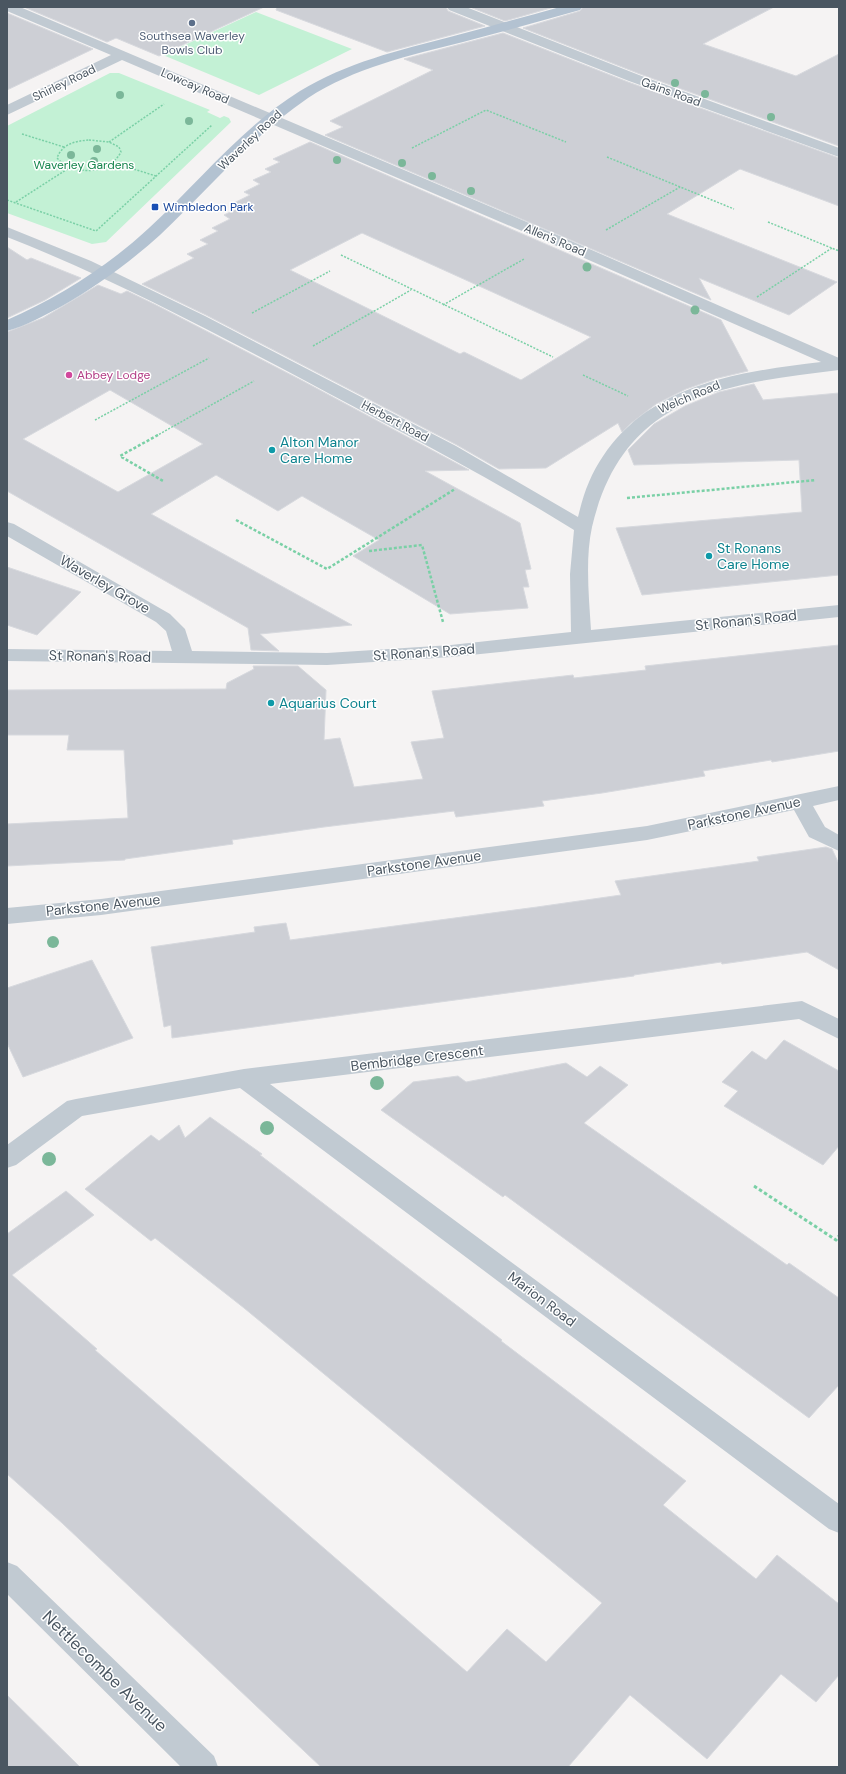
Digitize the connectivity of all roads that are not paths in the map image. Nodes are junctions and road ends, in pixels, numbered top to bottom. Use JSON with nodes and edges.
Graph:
{"nodes":[{"id":1,"x":9,"y":7,"type":"edge"},
{"id":2,"x":454,"y":7,"type":"edge"},
{"id":3,"x":575,"y":7,"type":"edge"},
{"id":4,"x":505,"y":26,"type":"junction"},
{"id":5,"x":122,"y":55,"type":"junction"},
{"id":6,"x":7,"y":111,"type":"edge"},
{"id":7,"x":271,"y":118,"type":"junction"},
{"id":8,"x":839,"y":153,"type":"edge"},
{"id":9,"x":7,"y":232,"type":"edge"},
{"id":10,"x":106,"y":271,"type":"junction"},
{"id":11,"x":7,"y":326,"type":"edge"},
{"id":12,"x":839,"y":364,"type":"edge"},
{"id":13,"x":7,"y":528,"type":"edge"},
{"id":14,"x":583,"y":528,"type":"junction"},
{"id":15,"x":839,"y":610,"type":"edge"},
{"id":16,"x":581,"y":637,"type":"junction"},
{"id":17,"x":7,"y":655,"type":"edge"},
{"id":18,"x":184,"y":657,"type":"junction"},
{"id":19,"x":839,"y":793,"type":"edge"},
{"id":20,"x":800,"y":801,"type":"junction"},
{"id":21,"x":839,"y":844,"type":"edge"},
{"id":22,"x":7,"y":916,"type":"edge"},
{"id":23,"x":839,"y":1030,"type":"edge"},
{"id":24,"x":244,"y":1078,"type":"junction"},
{"id":25,"x":7,"y":1158,"type":"edge"},
{"id":26,"x":839,"y":1520,"type":"edge"},
{"id":27,"x":7,"y":1575,"type":"edge"},
{"id":28,"x":203,"y":1767,"type":"edge"}],
"edges":[{"from":1,"to":5,"type":"street","name":"Lowcay Road"},
{"from":2,"to":4,"type":"street","name":"Gains Road"},
{"from":3,"to":4,"type":"main road","name":"Waverley Road"},
{"from":4,"to":7,"type":"main road","name":"Waverley Road"},
{"from":4,"to":8,"type":"street","name":"Gains Road"},
{"from":5,"to":6,"type":"street","name":"Shirley Road"},
{"from":5,"to":7,"type":"street","name":"Lowcay Road"},
{"from":7,"to":10,"type":"main road","name":"Waverley Road"},
{"from":7,"to":12,"type":"street","name":"Allen's Road"},
{"from":9,"to":10,"type":"street","name":"Herbert Road"},
{"from":10,"to":11,"type":"main road","name":"Waverley Road"},
{"from":10,"to":14,"type":"street","name":"Herbert Road"},
{"from":12,"to":14,"type":"street","name":"Welch Road"},
{"from":13,"to":18,"type":"street","name":"Waverley Grove"},
{"from":14,"to":16,"type":"street"},
{"from":15,"to":16,"type":"street","name":"St Ronan's Road"},
{"from":16,"to":18,"type":"street","name":"St Ronan's Road"},
{"from":17,"to":18,"type":"street","name":"St Ronan's Road"},
{"from":19,"to":20,"type":"street","name":"Parkstone Avenue"},
{"from":20,"to":21,"type":"street"},
{"from":20,"to":22,"type":"street","name":"Parkstone Avenue"},
{"from":23,"to":24,"type":"street","name":"Bembridge Crescent"},
{"from":24,"to":25,"type":"street","name":"Bembridge Crescent"},
{"from":24,"to":26,"type":"street","name":"Marion Road"},
{"from":27,"to":28,"type":"street","name":"Nettlecombe Avenue"}]}
